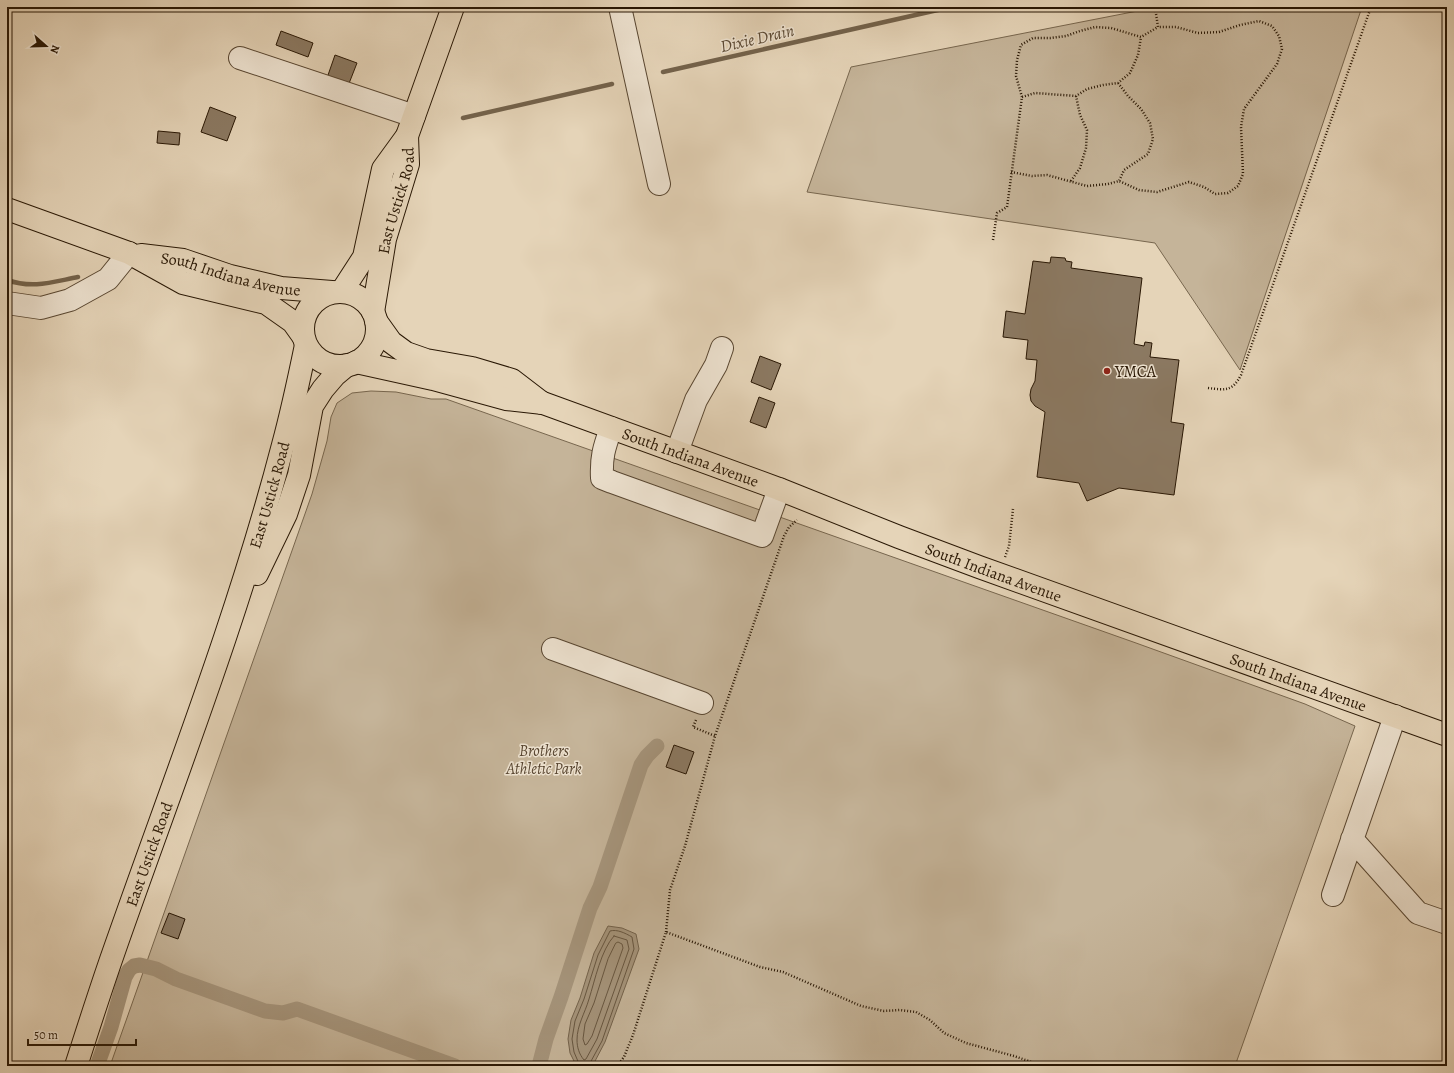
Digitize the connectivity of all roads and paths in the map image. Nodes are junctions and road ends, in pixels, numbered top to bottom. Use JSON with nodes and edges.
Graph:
{"nodes":[{"id":1,"x":453,"y":7,"type":"edge"},
{"id":2,"x":620,"y":7,"type":"edge"},
{"id":3,"x":1155,"y":7,"type":"edge"},
{"id":4,"x":1371,"y":7,"type":"edge"},
{"id":5,"x":1158,"y":27,"type":"junction"},
{"id":6,"x":1141,"y":37,"type":"junction"},
{"id":7,"x":240,"y":58,"type":"dead end"},
{"id":8,"x":1118,"y":83,"type":"junction"},
{"id":9,"x":1076,"y":96,"type":"junction"},
{"id":10,"x":1022,"y":98,"type":"junction"},
{"id":11,"x":414,"y":116,"type":"junction"},
{"id":12,"x":407,"y":136,"type":"junction"},
{"id":13,"x":1012,"y":172,"type":"junction"},
{"id":14,"x":1071,"y":181,"type":"junction"},
{"id":15,"x":1119,"y":182,"type":"junction"},
{"id":16,"x":659,"y":184,"type":"dead end"},
{"id":17,"x":7,"y":209,"type":"edge"},
{"id":18,"x":993,"y":240,"type":"dead end"},
{"id":19,"x":129,"y":253,"type":"junction"},
{"id":20,"x":337,"y":292,"type":"junction"},
{"id":21,"x":7,"y":303,"type":"edge"},
{"id":22,"x":375,"y":317,"type":"junction"},
{"id":23,"x":305,"y":341,"type":"junction"},
{"id":24,"x":722,"y":348,"type":"dead end"},
{"id":25,"x":351,"y":364,"type":"junction"},
{"id":26,"x":1208,"y":388,"type":"dead end"},
{"id":27,"x":543,"y":403,"type":"junction"},
{"id":28,"x":611,"y":428,"type":"junction"},
{"id":29,"x":677,"y":452,"type":"junction"},
{"id":30,"x":779,"y":489,"type":"junction"},
{"id":31,"x":1013,"y":509,"type":"dead end"},
{"id":32,"x":797,"y":520,"type":"dead end"},
{"id":33,"x":999,"y":574,"type":"junction"},
{"id":34,"x":223,"y":643,"type":"junction"},
{"id":35,"x":553,"y":650,"type":"dead end"},
{"id":36,"x":702,"y":703,"type":"joint"},
{"id":37,"x":1395,"y":716,"type":"junction"},
{"id":38,"x":1447,"y":734,"type":"edge"},
{"id":39,"x":715,"y":736,"type":"junction"},
{"id":40,"x":1352,"y":839,"type":"junction"},
{"id":41,"x":1333,"y":895,"type":"dead end"},
{"id":42,"x":1447,"y":923,"type":"edge"},
{"id":43,"x":666,"y":932,"type":"junction"},
{"id":44,"x":1205,"y":1062,"type":"dead end"},
{"id":45,"x":76,"y":1066,"type":"edge"},
{"id":46,"x":617,"y":1066,"type":"edge"},
{"id":47,"x":1043,"y":1066,"type":"edge"},
{"id":48,"x":1203,"y":1066,"type":"edge"}],
"edges":[{"from":1,"to":11,"type":"main road","name":"East Ustick Road"},
{"from":2,"to":16,"type":"lane"},
{"from":3,"to":5,"type":"path"},
{"from":4,"to":26,"type":"path"},
{"from":5,"to":6,"type":"path"},
{"from":5,"to":15,"type":"path"},
{"from":6,"to":8,"type":"path"},
{"from":6,"to":10,"type":"path"},
{"from":7,"to":11,"type":"lane"},
{"from":8,"to":9,"type":"path"},
{"from":8,"to":15,"type":"path"},
{"from":9,"to":10,"type":"path"},
{"from":9,"to":14,"type":"path"},
{"from":10,"to":13,"type":"path"},
{"from":11,"to":12,"type":"main road","name":"East Ustick Road"},
{"from":12,"to":20,"type":"main road","name":"East Ustick Road"},
{"from":12,"to":22,"type":"main road","name":"East Ustick Road"},
{"from":13,"to":14,"type":"path"},
{"from":13,"to":18,"type":"path"},
{"from":14,"to":15,"type":"path"},
{"from":17,"to":19,"type":"main road","name":"South Indiana Avenue"},
{"from":19,"to":20,"type":"main road","name":"South Indiana Avenue"},
{"from":19,"to":21,"type":"lane"},
{"from":19,"to":23,"type":"main road","name":"South Indiana Avenue"},
{"from":20,"to":22,"type":"main road"},
{"from":20,"to":23,"type":"main road"},
{"from":22,"to":25,"type":"main road"},
{"from":22,"to":27,"type":"main road","name":"South Indiana Avenue"},
{"from":23,"to":25,"type":"main road"},
{"from":23,"to":34,"type":"main road","name":"East Ustick Road"},
{"from":24,"to":29,"type":"lane"},
{"from":25,"to":27,"type":"main road","name":"South Indiana Avenue"},
{"from":25,"to":34,"type":"main road","name":"East Ustick Road"},
{"from":27,"to":28,"type":"main road","name":"South Indiana Avenue"},
{"from":28,"to":29,"type":"main road","name":"South Indiana Avenue"},
{"from":28,"to":30,"type":"lane"},
{"from":29,"to":30,"type":"main road","name":"South Indiana Avenue"},
{"from":30,"to":33,"type":"main road","name":"South Indiana Avenue"},
{"from":31,"to":33,"type":"path"},
{"from":32,"to":39,"type":"path"},
{"from":33,"to":37,"type":"main road","name":"South Indiana Avenue"},
{"from":34,"to":45,"type":"main road","name":"East Ustick Road"},
{"from":35,"to":36,"type":"lane"},
{"from":36,"to":39,"type":"path"},
{"from":37,"to":38,"type":"main road","name":"South Indiana Avenue"},
{"from":37,"to":40,"type":"lane"},
{"from":39,"to":43,"type":"path"},
{"from":40,"to":41,"type":"lane"},
{"from":40,"to":42,"type":"lane"},
{"from":43,"to":46,"type":"path"},
{"from":43,"to":47,"type":"path"},
{"from":44,"to":48,"type":"path"}]}
